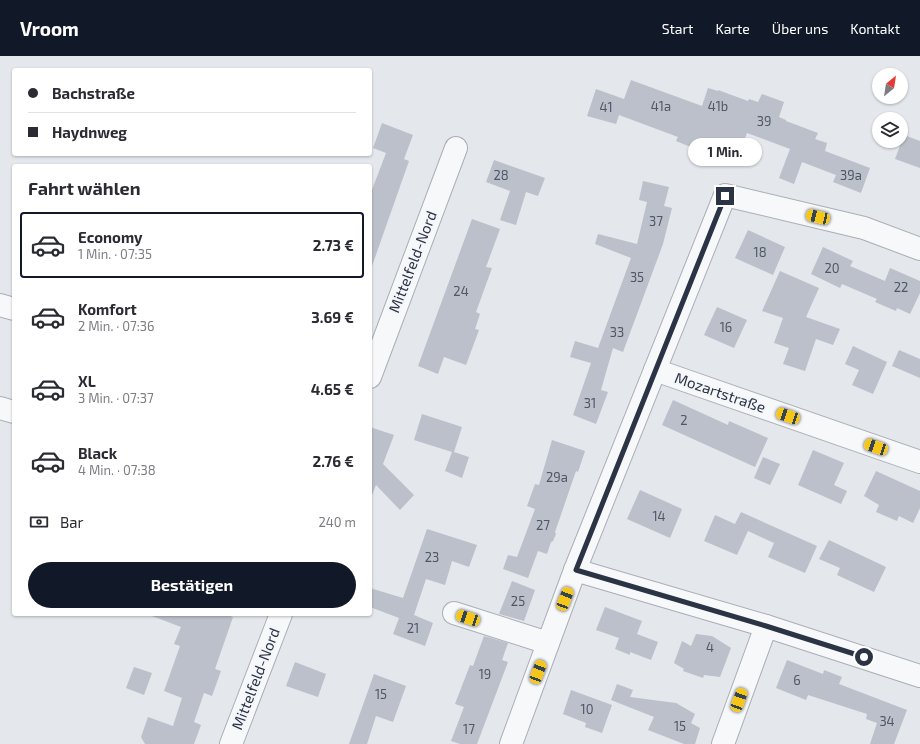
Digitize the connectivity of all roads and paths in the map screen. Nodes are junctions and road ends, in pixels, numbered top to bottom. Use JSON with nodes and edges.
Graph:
{"nodes":[{"id":1,"x":456,"y":148,"type":"dead end"},
{"id":2,"x":920,"y":249,"type":"edge"},
{"id":3,"x":0,"y":305,"type":"edge"},
{"id":4,"x":12,"y":308,"type":"edge"},
{"id":5,"x":655,"y":370,"type":"junction"},
{"id":6,"x":372,"y":372,"type":"edge"},
{"id":7,"x":0,"y":408,"type":"edge"},
{"id":8,"x":12,"y":411,"type":"edge"},
{"id":9,"x":920,"y":462,"type":"edge"},
{"id":10,"x":576,"y":570,"type":"junction"},
{"id":11,"x":454,"y":613,"type":"dead end"},
{"id":12,"x":279,"y":616,"type":"edge"},
{"id":13,"x":766,"y":626,"type":"junction"},
{"id":14,"x":548,"y":643,"type":"junction"},
{"id":15,"x":920,"y":676,"type":"edge"},
{"id":16,"x":232,"y":744,"type":"edge"},
{"id":17,"x":511,"y":744,"type":"edge"},
{"id":18,"x":723,"y":744,"type":"edge"}],
"edges":[{"from":1,"to":6,"type":"street","name":"Mittelfeld-Nord"},
{"from":2,"to":5,"type":"street"},
{"from":3,"to":4,"type":"street"},
{"from":5,"to":9,"type":"street","name":"Mozartstraße"},
{"from":5,"to":10,"type":"street"},
{"from":7,"to":8,"type":"street"},
{"from":10,"to":13,"type":"street"},
{"from":10,"to":14,"type":"street"},
{"from":11,"to":14,"type":"street"},
{"from":12,"to":16,"type":"street","name":"Mittelfeld-Nord"},
{"from":13,"to":15,"type":"street"},
{"from":13,"to":18,"type":"street"},
{"from":14,"to":17,"type":"street"}]}
